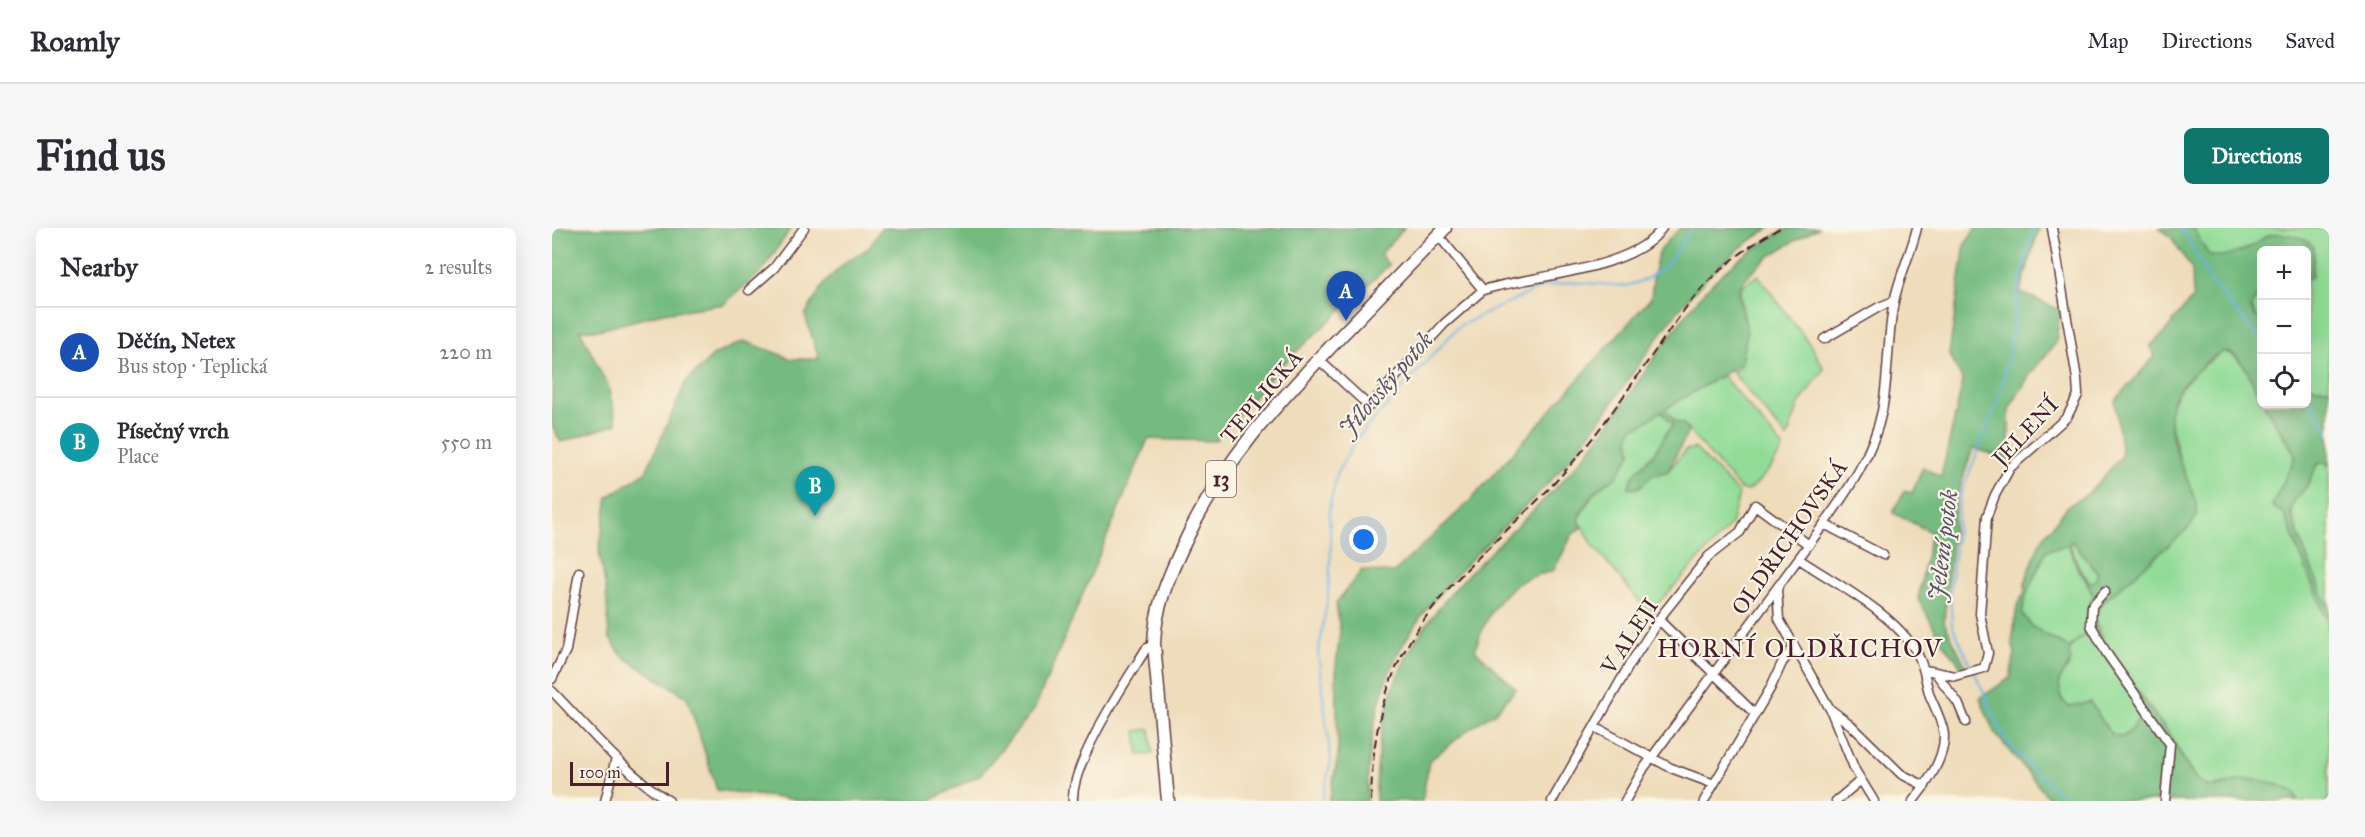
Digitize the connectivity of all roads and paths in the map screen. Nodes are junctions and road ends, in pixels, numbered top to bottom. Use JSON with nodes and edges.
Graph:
{"nodes":[{"id":1,"x":804,"y":228,"type":"edge"},
{"id":2,"x":1662,"y":228,"type":"edge"},
{"id":3,"x":1917,"y":228,"type":"edge"},
{"id":4,"x":2052,"y":228,"type":"edge"},
{"id":5,"x":1442,"y":231,"type":"edge"},
{"id":6,"x":749,"y":290,"type":"dead end"},
{"id":7,"x":1483,"y":290,"type":"junction"},
{"id":8,"x":1894,"y":302,"type":"junction"},
{"id":9,"x":1824,"y":339,"type":"dead end"},
{"id":10,"x":1319,"y":360,"type":"junction"},
{"id":11,"x":1824,"y":524,"type":"junction"},
{"id":12,"x":1809,"y":545,"type":"junction"},
{"id":13,"x":1883,"y":555,"type":"dead end"},
{"id":14,"x":1799,"y":559,"type":"junction"},
{"id":15,"x":579,"y":572,"type":"dead end"},
{"id":16,"x":1777,"y":589,"type":"junction"},
{"id":17,"x":2105,"y":591,"type":"dead end"},
{"id":18,"x":1659,"y":620,"type":"junction"},
{"id":19,"x":1154,"y":644,"type":"junction"},
{"id":20,"x":1793,"y":648,"type":"junction"},
{"id":21,"x":1925,"y":670,"type":"junction"},
{"id":22,"x":1935,"y":672,"type":"junction"},
{"id":23,"x":1713,"y":673,"type":"junction"},
{"id":24,"x":552,"y":679,"type":"edge"},
{"id":25,"x":552,"y":691,"type":"edge"},
{"id":26,"x":1830,"y":708,"type":"junction"},
{"id":27,"x":1754,"y":713,"type":"junction"},
{"id":28,"x":1966,"y":722,"type":"dead end"},
{"id":29,"x":1595,"y":727,"type":"junction"},
{"id":30,"x":1652,"y":757,"type":"junction"},
{"id":31,"x":616,"y":758,"type":"junction"},
{"id":32,"x":1861,"y":780,"type":"junction"},
{"id":33,"x":1714,"y":784,"type":"junction"},
{"id":34,"x":1925,"y":786,"type":"junction"},
{"id":35,"x":605,"y":801,"type":"edge"},
{"id":36,"x":669,"y":801,"type":"edge"},
{"id":37,"x":1073,"y":801,"type":"edge"},
{"id":38,"x":1168,"y":801,"type":"edge"},
{"id":39,"x":1552,"y":801,"type":"edge"},
{"id":40,"x":1625,"y":801,"type":"edge"},
{"id":41,"x":1704,"y":801,"type":"edge"},
{"id":42,"x":1836,"y":801,"type":"edge"},
{"id":43,"x":1874,"y":801,"type":"edge"},
{"id":44,"x":1913,"y":801,"type":"edge"},
{"id":45,"x":2165,"y":801,"type":"edge"}],
"edges":[{"from":1,"to":6,"type":"street"},
{"from":2,"to":7,"type":"street"},
{"from":3,"to":8,"type":"street","name":"OLDŘICHOVSKÁ"},
{"from":4,"to":22,"type":"street","name":"JELENÍ"},
{"from":5,"to":7,"type":"street"},
{"from":5,"to":10,"type":"main road","name":"TEPLICKÁ","number":"13"},
{"from":7,"to":10,"type":"street"},
{"from":8,"to":9,"type":"street"},
{"from":8,"to":11,"type":"street","name":"OLDŘICHOVSKÁ"},
{"from":10,"to":19,"type":"main road","name":"TEPLICKÁ","number":"13"},
{"from":11,"to":12,"type":"street","name":"OLDŘICHOVSKÁ"},
{"from":11,"to":13,"type":"street"},
{"from":12,"to":14,"type":"street","name":"OLDŘICHOVSKÁ"},
{"from":12,"to":18,"type":"street","name":"V ALEJI"},
{"from":14,"to":16,"type":"street","name":"OLDŘICHOVSKÁ"},
{"from":14,"to":21,"type":"street"},
{"from":15,"to":24,"type":"street"},
{"from":16,"to":20,"type":"street"},
{"from":16,"to":23,"type":"street","name":"OLDŘICHOVSKÁ"},
{"from":17,"to":45,"type":"street"},
{"from":18,"to":23,"type":"street"},
{"from":18,"to":29,"type":"street","name":"V ALEJI"},
{"from":19,"to":37,"type":"street"},
{"from":19,"to":38,"type":"main road","name":"TEPLICKÁ","number":"13"},
{"from":20,"to":26,"type":"street"},
{"from":20,"to":27,"type":"street"},
{"from":21,"to":22,"type":"street","name":"JELENÍ"},
{"from":21,"to":34,"type":"street"},
{"from":22,"to":28,"type":"street"},
{"from":23,"to":27,"type":"street"},
{"from":23,"to":30,"type":"street","name":"OLDŘICHOVSKÁ"},
{"from":25,"to":31,"type":"street"},
{"from":26,"to":32,"type":"street"},
{"from":26,"to":34,"type":"street"},
{"from":27,"to":33,"type":"street"},
{"from":29,"to":30,"type":"street"},
{"from":29,"to":39,"type":"street","name":"V ALEJI"},
{"from":30,"to":33,"type":"street"},
{"from":30,"to":40,"type":"street","name":"OLDŘICHOVSKÁ"},
{"from":31,"to":35,"type":"street"},
{"from":31,"to":36,"type":"street"},
{"from":32,"to":42,"type":"street"},
{"from":32,"to":43,"type":"street"},
{"from":33,"to":41,"type":"street"},
{"from":34,"to":44,"type":"street"}]}
